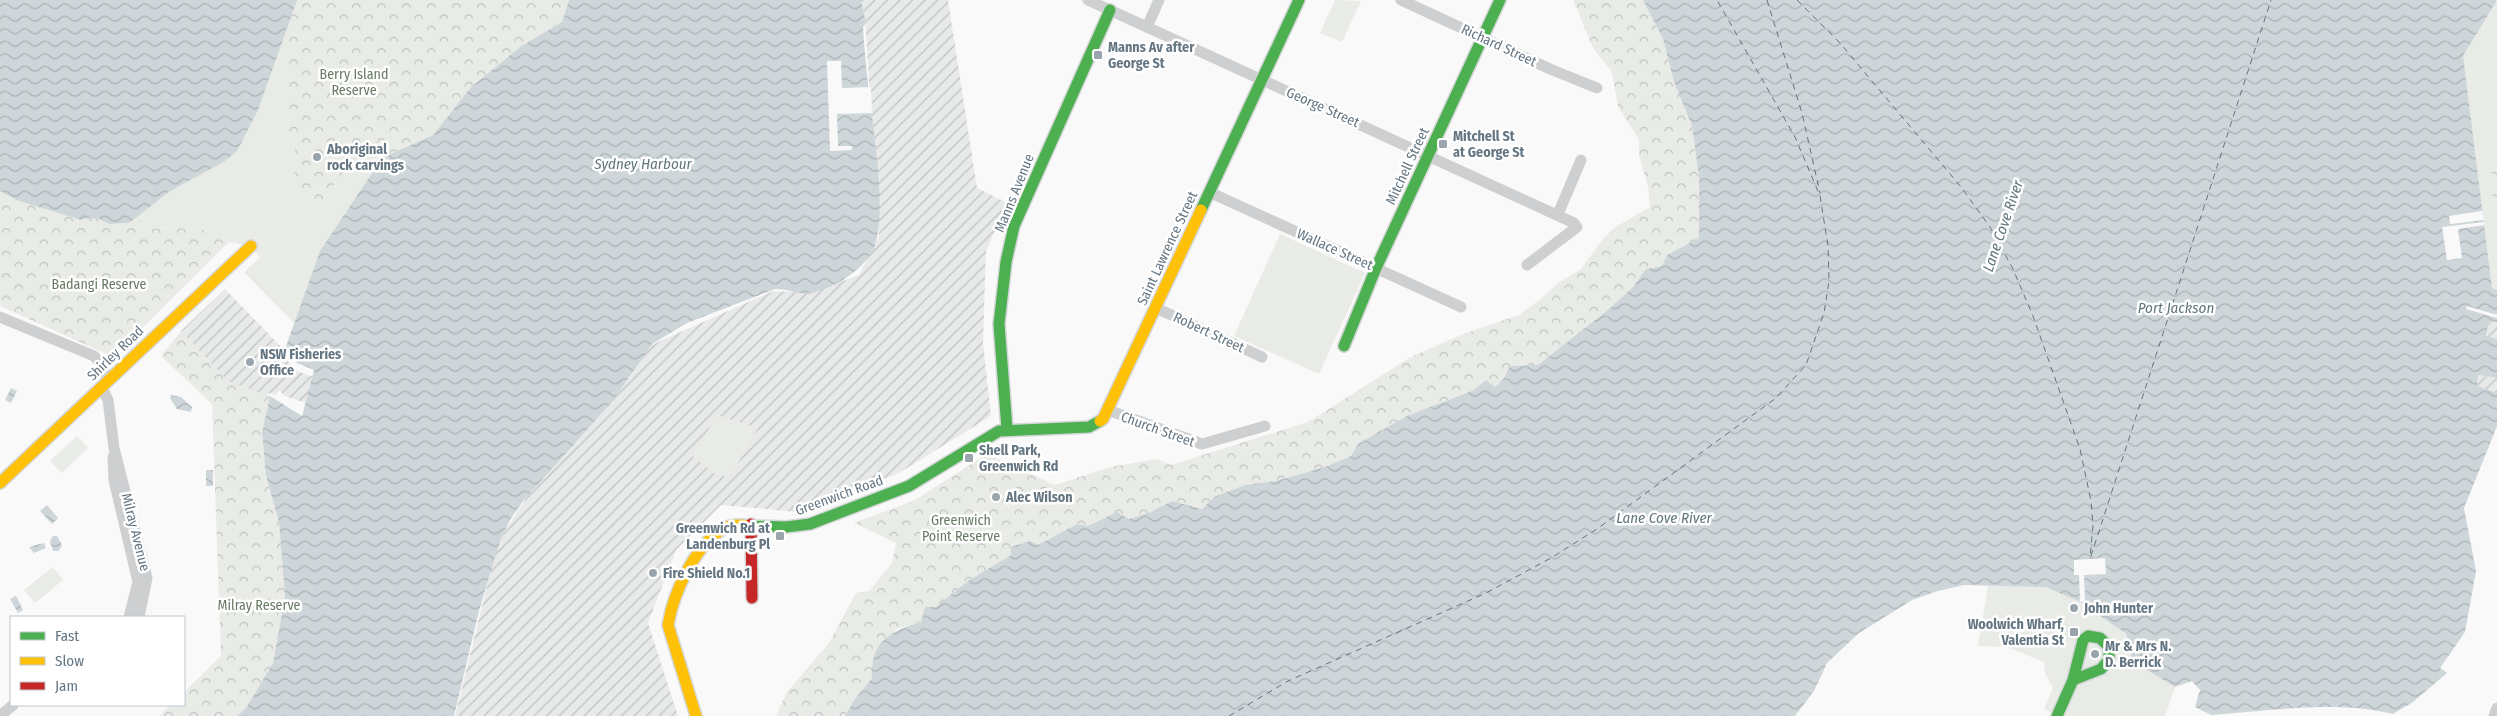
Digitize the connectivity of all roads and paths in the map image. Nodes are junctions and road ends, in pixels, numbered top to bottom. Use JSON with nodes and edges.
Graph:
{"nodes":[{"id":1,"x":1088,"y":0,"type":"edge"},
{"id":2,"x":1159,"y":0,"type":"edge"},
{"id":3,"x":1299,"y":0,"type":"edge"},
{"id":4,"x":1500,"y":0,"type":"edge"},
{"id":5,"x":1406,"y":1,"type":"edge"},
{"id":6,"x":1110,"y":10,"type":"junction"},
{"id":7,"x":1147,"y":27,"type":"junction"},
{"id":8,"x":1483,"y":38,"type":"junction"},
{"id":9,"x":1261,"y":79,"type":"junction"},
{"id":10,"x":1597,"y":88,"type":"dead end"},
{"id":11,"x":1429,"y":155,"type":"junction"},
{"id":12,"x":1581,"y":160,"type":"dead end"},
{"id":13,"x":1209,"y":192,"type":"junction"},
{"id":14,"x":1558,"y":214,"type":"junction"},
{"id":15,"x":251,"y":246,"type":"dead end"},
{"id":16,"x":1527,"y":265,"type":"dead end"},
{"id":17,"x":1376,"y":268,"type":"junction"},
{"id":18,"x":1461,"y":307,"type":"dead end"},
{"id":19,"x":1156,"y":308,"type":"junction"},
{"id":20,"x":0,"y":317,"type":"edge"},
{"id":21,"x":1344,"y":346,"type":"dead end"},
{"id":22,"x":1262,"y":357,"type":"dead end"},
{"id":23,"x":104,"y":383,"type":"junction"},
{"id":24,"x":1108,"y":410,"type":"junction"},
{"id":25,"x":1265,"y":426,"type":"dead end"},
{"id":26,"x":1007,"y":430,"type":"junction"},
{"id":27,"x":114,"y":448,"type":"junction"},
{"id":28,"x":0,"y":483,"type":"edge"},
{"id":29,"x":751,"y":524,"type":"junction"},
{"id":30,"x":752,"y":598,"type":"dead end"},
{"id":31,"x":129,"y":616,"type":"edge"},
{"id":32,"x":139,"y":616,"type":"edge"},
{"id":33,"x":2074,"y":680,"type":"dead end"},
{"id":34,"x":12,"y":706,"type":"edge"},
{"id":35,"x":2497,"y":708,"type":"edge"},
{"id":36,"x":0,"y":716,"type":"edge"},
{"id":37,"x":696,"y":716,"type":"edge"},
{"id":38,"x":2057,"y":716,"type":"edge"},
{"id":39,"x":2494,"y":716,"type":"edge"}],
"edges":[{"from":1,"to":6,"type":"street","name":"George Street"},
{"from":2,"to":7,"type":"street"},
{"from":3,"to":9,"type":"street","name":"Saint Lawrence Street"},
{"from":4,"to":8,"type":"street","name":"Mitchell Street"},
{"from":5,"to":8,"type":"street","name":"Richard Street"},
{"from":6,"to":7,"type":"street","name":"George Street"},
{"from":6,"to":26,"type":"street","name":"Manns Avenue"},
{"from":7,"to":9,"type":"street","name":"George Street"},
{"from":8,"to":10,"type":"street","name":"Richard Street"},
{"from":8,"to":11,"type":"street","name":"Mitchell Street"},
{"from":9,"to":11,"type":"street","name":"George Street"},
{"from":9,"to":13,"type":"street","name":"Saint Lawrence Street"},
{"from":11,"to":14,"type":"street","name":"George Street"},
{"from":11,"to":17,"type":"street","name":"Mitchell Street"},
{"from":12,"to":14,"type":"street"},
{"from":13,"to":17,"type":"street","name":"Wallace Street"},
{"from":13,"to":19,"type":"street","name":"Saint Lawrence Street"},
{"from":14,"to":16,"type":"street","name":"George Street"},
{"from":15,"to":23,"type":"street","name":"Shirley Road"},
{"from":17,"to":18,"type":"street","name":"Wallace Street"},
{"from":17,"to":21,"type":"street","name":"Mitchell Street"},
{"from":19,"to":22,"type":"street","name":"Robert Street"},
{"from":19,"to":24,"type":"street","name":"Saint Lawrence Street"},
{"from":20,"to":23,"type":"street","name":"Milray Avenue"},
{"from":23,"to":27,"type":"street","name":"Milray Avenue"},
{"from":23,"to":28,"type":"street","name":"Shirley Road"},
{"from":24,"to":25,"type":"street","name":"Church Street"},
{"from":24,"to":26,"type":"street","name":"Saint Lawrence Street"},
{"from":26,"to":29,"type":"street","name":"Greenwich Road"},
{"from":27,"to":31,"type":"street","name":"Milray Avenue"},
{"from":27,"to":32,"type":"street","name":"Milray Avenue"},
{"from":29,"to":30,"type":"street"},
{"from":29,"to":37,"type":"street","name":"Greenwich Road"},
{"from":33,"to":38,"type":"street"},
{"from":34,"to":36,"type":"street"},
{"from":35,"to":39,"type":"street"}]}
